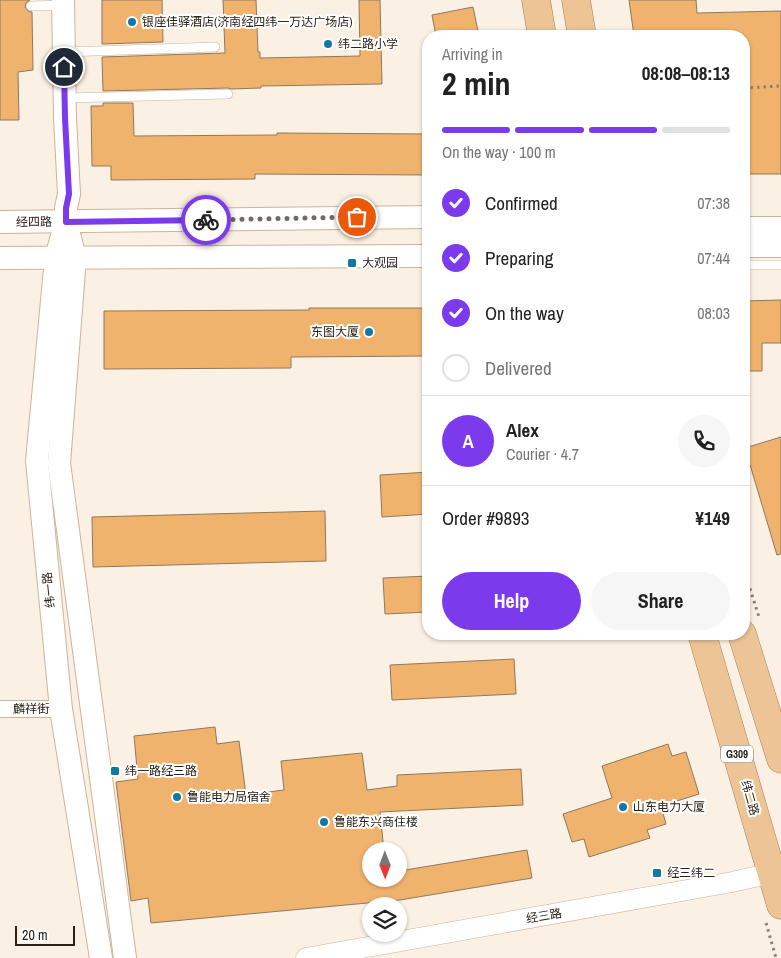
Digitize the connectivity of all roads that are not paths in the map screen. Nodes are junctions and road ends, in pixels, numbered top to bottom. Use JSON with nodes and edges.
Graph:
{"nodes":[{"id":1,"x":536,"y":0,"type":"edge"},
{"id":2,"x":576,"y":0,"type":"edge"},
{"id":3,"x":63,"y":3,"type":"edge"},
{"id":4,"x":32,"y":6,"type":"dead end"},
{"id":5,"x":541,"y":30,"type":"edge"},
{"id":6,"x":581,"y":30,"type":"edge"},
{"id":7,"x":215,"y":47,"type":"dead end"},
{"id":8,"x":64,"y":52,"type":"junction"},
{"id":9,"x":228,"y":94,"type":"dead end"},
{"id":10,"x":65,"y":98,"type":"junction"},
{"id":11,"x":422,"y":217,"type":"edge"},
{"id":12,"x":0,"y":222,"type":"edge"},
{"id":13,"x":66,"y":222,"type":"junction"},
{"id":14,"x":750,"y":228,"type":"edge"},
{"id":15,"x":781,"y":228,"type":"edge"},
{"id":16,"x":750,"y":246,"type":"edge"},
{"id":17,"x":781,"y":246,"type":"edge"},
{"id":18,"x":422,"y":256,"type":"edge"},
{"id":19,"x":0,"y":258,"type":"edge"},
{"id":20,"x":65,"y":258,"type":"junction"},
{"id":21,"x":750,"y":265,"type":"edge"},
{"id":22,"x":781,"y":265,"type":"edge"},
{"id":23,"x":704,"y":640,"type":"edge"},
{"id":24,"x":744,"y":640,"type":"edge"},
{"id":25,"x":0,"y":709,"type":"edge"},
{"id":26,"x":61,"y":709,"type":"junction"},
{"id":27,"x":781,"y":759,"type":"edge"},
{"id":28,"x":776,"y":872,"type":"edge"},
{"id":29,"x":781,"y":905,"type":"edge"},
{"id":30,"x":315,"y":957,"type":"edge"},
{"id":31,"x":101,"y":958,"type":"edge"},
{"id":32,"x":125,"y":958,"type":"edge"}],
"edges":[{"from":1,"to":5,"type":"highway"},
{"from":2,"to":6,"type":"highway"},
{"from":3,"to":4,"type":"lane"},
{"from":3,"to":8,"type":"main road","name":"纬一路"},
{"from":7,"to":8,"type":"lane"},
{"from":8,"to":10,"type":"main road","name":"纬一路"},
{"from":9,"to":10,"type":"lane"},
{"from":10,"to":13,"type":"main road","name":"纬一路"},
{"from":11,"to":13,"type":"main road","name":"经四路"},
{"from":12,"to":13,"type":"main road","name":"经四路"},
{"from":13,"to":20,"type":"main road","name":"纬一路"},
{"from":14,"to":15,"type":"main road"},
{"from":16,"to":17,"type":"main road"},
{"from":18,"to":20,"type":"main road"},
{"from":19,"to":20,"type":"main road"},
{"from":20,"to":26,"type":"main road","name":"纬一路"},
{"from":20,"to":32,"type":"main road","name":"纬一路"},
{"from":21,"to":22,"type":"lane"},
{"from":23,"to":28,"type":"highway","name":"纬二路","number":"G309"},
{"from":24,"to":27,"type":"highway"},
{"from":25,"to":26,"type":"street","name":"麟祥街"},
{"from":26,"to":31,"type":"main road","name":"纬一路"},
{"from":28,"to":29,"type":"highway","name":"纬二路","number":"G309"},
{"from":28,"to":30,"type":"street","name":"经三路"}]}
